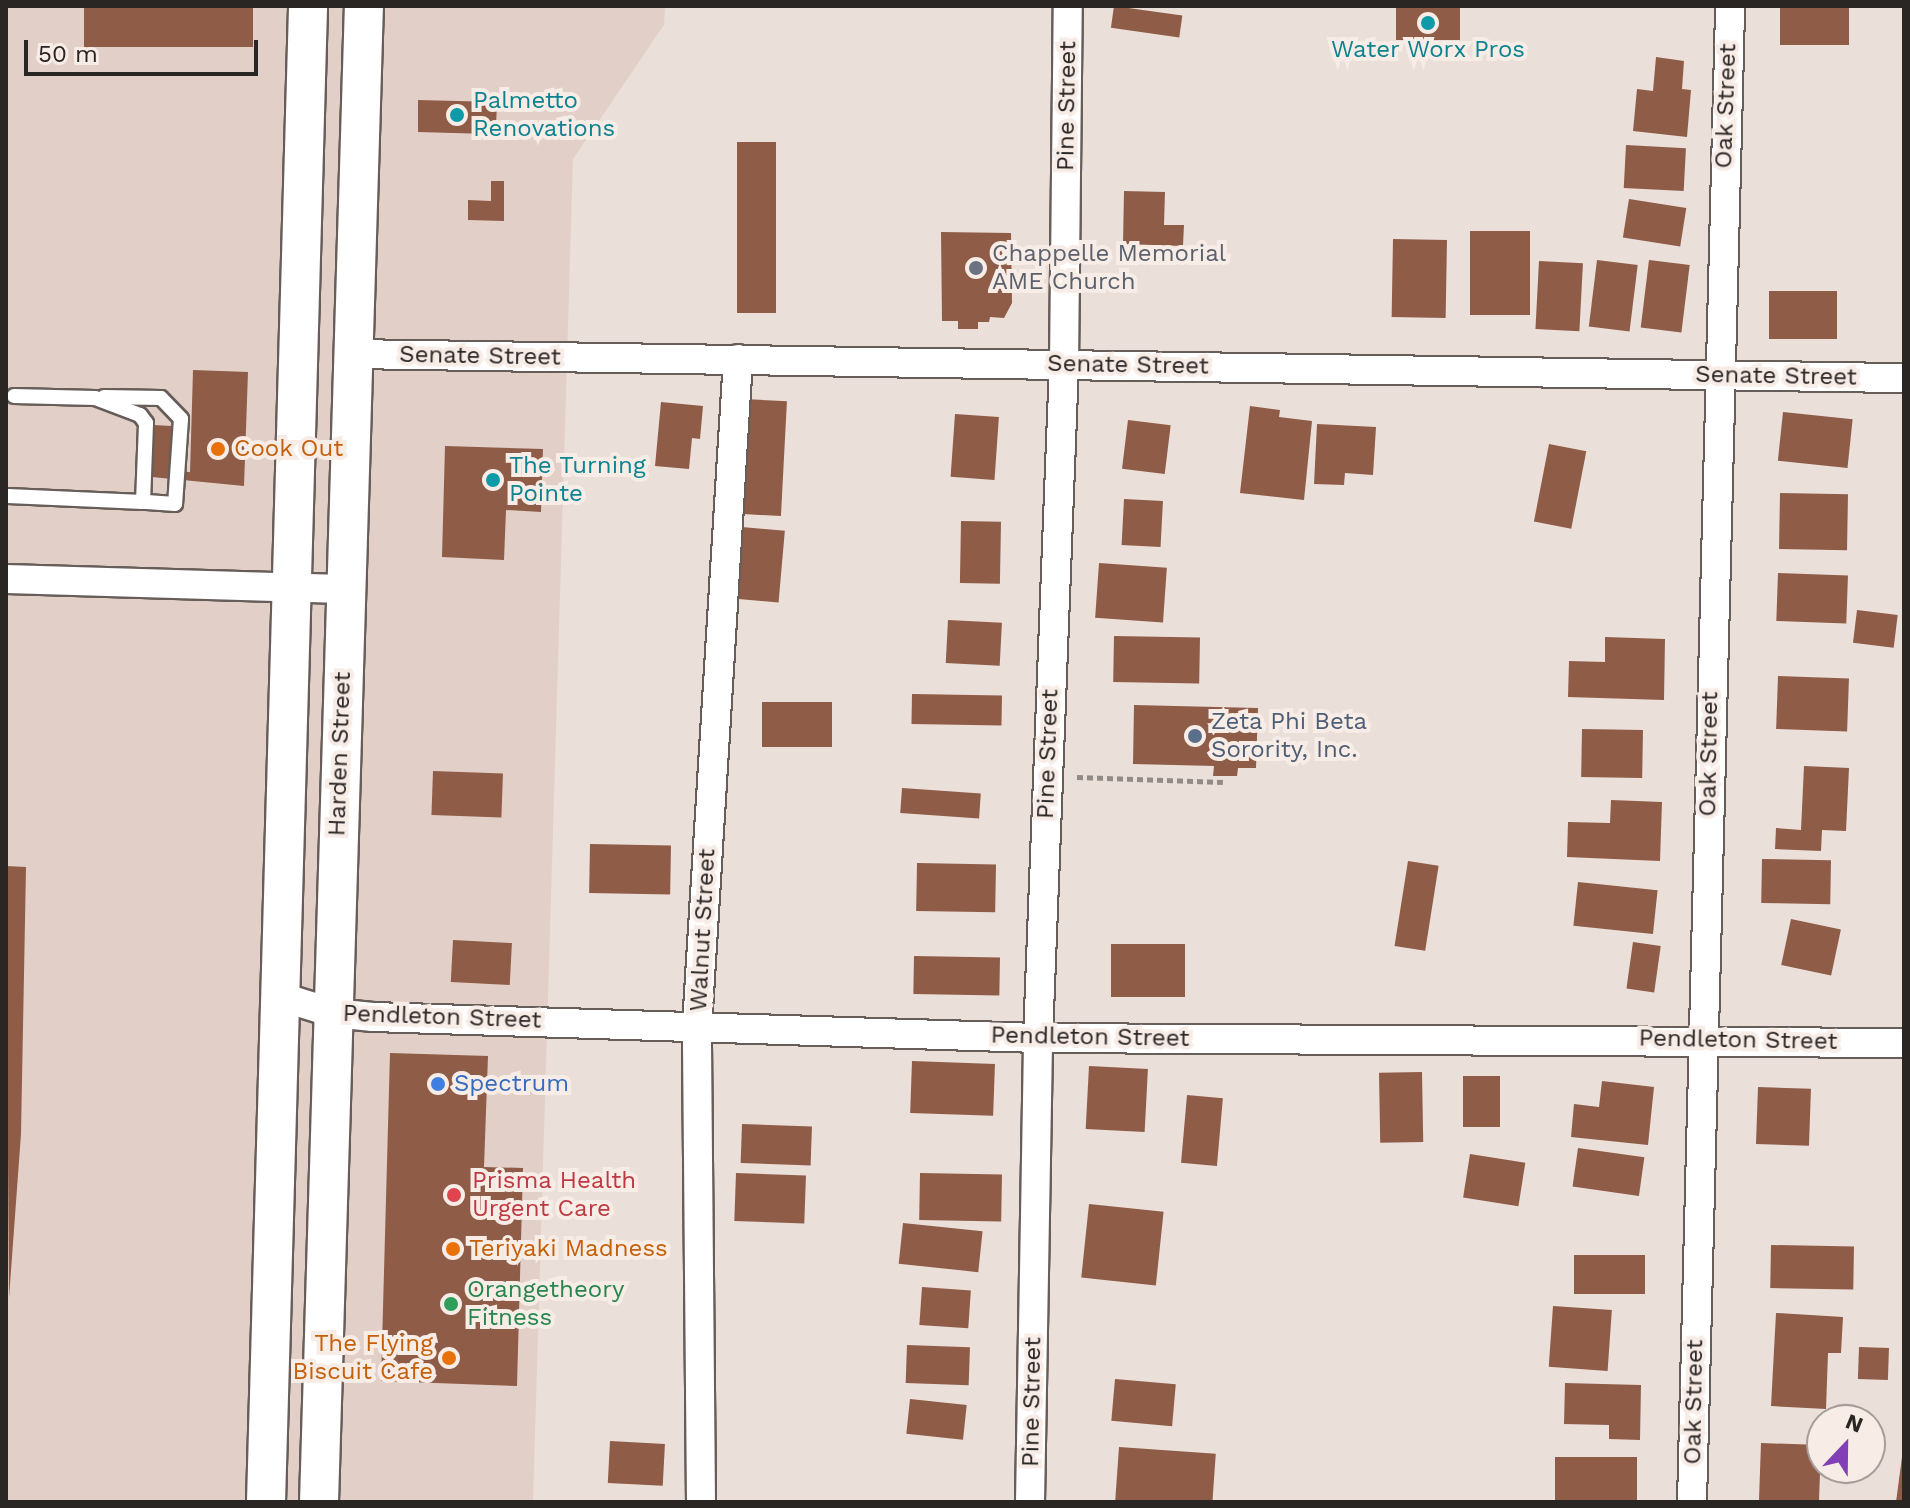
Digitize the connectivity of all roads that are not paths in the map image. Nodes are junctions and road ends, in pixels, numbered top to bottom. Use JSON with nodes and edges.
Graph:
{"nodes":[{"id":1,"x":308,"y":6,"type":"edge"},
{"id":2,"x":364,"y":6,"type":"edge"},
{"id":3,"x":1068,"y":6,"type":"edge"},
{"id":4,"x":1730,"y":6,"type":"edge"},
{"id":5,"x":351,"y":354,"type":"junction"},
{"id":6,"x":738,"y":359,"type":"junction"},
{"id":7,"x":1064,"y":364,"type":"junction"},
{"id":8,"x":1717,"y":375,"type":"junction"},
{"id":9,"x":1904,"y":378,"type":"edge"},
{"id":10,"x":14,"y":396,"type":"dead end"},
{"id":11,"x":95,"y":398,"type":"junction"},
{"id":12,"x":8,"y":496,"type":"dead end"},
{"id":13,"x":143,"y":502,"type":"junction"},
{"id":14,"x":6,"y":579,"type":"edge"},
{"id":15,"x":288,"y":587,"type":"junction"},
{"id":16,"x":345,"y":589,"type":"junction"},
{"id":17,"x":279,"y":996,"type":"junction"},
{"id":18,"x":333,"y":1013,"type":"junction"},
{"id":19,"x":697,"y":1026,"type":"junction"},
{"id":20,"x":1038,"y":1038,"type":"junction"},
{"id":21,"x":1702,"y":1039,"type":"junction"},
{"id":22,"x":1904,"y":1043,"type":"edge"},
{"id":23,"x":266,"y":1502,"type":"edge"},
{"id":24,"x":319,"y":1502,"type":"edge"},
{"id":25,"x":701,"y":1502,"type":"edge"},
{"id":26,"x":1030,"y":1502,"type":"edge"},
{"id":27,"x":1692,"y":1502,"type":"edge"}],
"edges":[{"from":1,"to":15,"type":"main road"},
{"from":2,"to":5,"type":"main road","name":"Harden Street"},
{"from":3,"to":7,"type":"street","name":"Pine Street"},
{"from":4,"to":8,"type":"street","name":"Oak Street"},
{"from":5,"to":6,"type":"street","name":"Senate Street"},
{"from":5,"to":16,"type":"main road","name":"Harden Street"},
{"from":6,"to":7,"type":"street","name":"Senate Street"},
{"from":6,"to":19,"type":"street","name":"Walnut Street"},
{"from":7,"to":8,"type":"street","name":"Senate Street"},
{"from":7,"to":20,"type":"street","name":"Pine Street"},
{"from":8,"to":9,"type":"street","name":"Senate Street"},
{"from":8,"to":21,"type":"street","name":"Oak Street"},
{"from":10,"to":11,"type":"lane"},
{"from":11,"to":13,"type":"lane"},
{"from":11,"to":13,"type":"lane"},
{"from":12,"to":13,"type":"lane"},
{"from":14,"to":15,"type":"street"},
{"from":15,"to":16,"type":"street"},
{"from":15,"to":17,"type":"main road"},
{"from":16,"to":18,"type":"main road","name":"Harden Street"},
{"from":17,"to":18,"type":"street","name":"Pendleton Street"},
{"from":17,"to":23,"type":"main road"},
{"from":18,"to":19,"type":"street","name":"Pendleton Street"},
{"from":18,"to":24,"type":"main road","name":"Harden Street"},
{"from":19,"to":20,"type":"street","name":"Pendleton Street"},
{"from":19,"to":25,"type":"street","name":"Walnut Street"},
{"from":20,"to":21,"type":"street","name":"Pendleton Street"},
{"from":20,"to":26,"type":"street","name":"Pine Street"},
{"from":21,"to":22,"type":"street","name":"Pendleton Street"},
{"from":21,"to":27,"type":"street","name":"Oak Street"}]}
